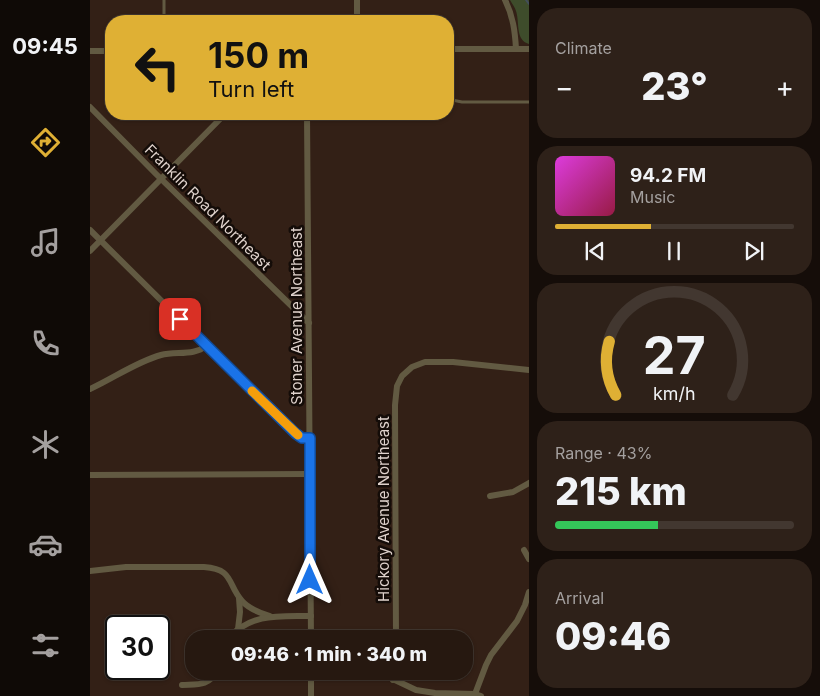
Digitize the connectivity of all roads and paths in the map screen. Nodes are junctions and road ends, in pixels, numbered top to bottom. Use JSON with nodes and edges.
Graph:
{"nodes":[{"id":1,"x":164,"y":0,"type":"edge"},
{"id":2,"x":357,"y":0,"type":"edge"},
{"id":3,"x":505,"y":0,"type":"edge"},
{"id":4,"x":164,"y":15,"type":"edge"},
{"id":5,"x":357,"y":15,"type":"edge"},
{"id":6,"x":454,"y":49,"type":"edge"},
{"id":7,"x":516,"y":49,"type":"junction"},
{"id":8,"x":529,"y":49,"type":"edge"},
{"id":9,"x":90,"y":51,"type":"edge"},
{"id":10,"x":105,"y":51,"type":"edge"},
{"id":11,"x":454,"y":100,"type":"edge"},
{"id":12,"x":529,"y":102,"type":"edge"},
{"id":13,"x":90,"y":107,"type":"edge"},
{"id":14,"x":220,"y":120,"type":"edge"},
{"id":15,"x":307,"y":120,"type":"edge"},
{"id":16,"x":161,"y":179,"type":"junction"},
{"id":17,"x":90,"y":230,"type":"edge"},
{"id":18,"x":101,"y":240,"type":"junction"},
{"id":19,"x":90,"y":251,"type":"edge"},
{"id":20,"x":309,"y":323,"type":"junction"},
{"id":21,"x":206,"y":346,"type":"junction"},
{"id":22,"x":529,"y":370,"type":"edge"},
{"id":23,"x":90,"y":389,"type":"edge"},
{"id":24,"x":310,"y":438,"type":"junction"},
{"id":25,"x":310,"y":474,"type":"junction"},
{"id":26,"x":90,"y":475,"type":"edge"},
{"id":27,"x":529,"y":483,"type":"edge"},
{"id":28,"x":490,"y":496,"type":"dead end"},
{"id":29,"x":524,"y":550,"type":"dead end"},
{"id":30,"x":529,"y":559,"type":"edge"},
{"id":31,"x":90,"y":571,"type":"edge"},
{"id":32,"x":529,"y":592,"type":"edge"},
{"id":33,"x":238,"y":595,"type":"junction"},
{"id":34,"x":270,"y":616,"type":"junction"},
{"id":35,"x":310,"y":616,"type":"junction"},
{"id":36,"x":238,"y":629,"type":"joint"},
{"id":37,"x":311,"y":630,"type":"edge"},
{"id":38,"x":396,"y":630,"type":"edge"},
{"id":39,"x":210,"y":680,"type":"edge"},
{"id":40,"x":311,"y":680,"type":"edge"},
{"id":41,"x":393,"y":680,"type":"edge"},
{"id":42,"x":182,"y":685,"type":"dead end"},
{"id":43,"x":478,"y":695,"type":"edge"},
{"id":44,"x":311,"y":696,"type":"edge"}],
"edges":[{"from":1,"to":4,"type":"lane"},
{"from":2,"to":5,"type":"street"},
{"from":3,"to":7,"type":"street"},
{"from":6,"to":7,"type":"street"},
{"from":7,"to":8,"type":"street"},
{"from":9,"to":10,"type":"street"},
{"from":11,"to":12,"type":"lane"},
{"from":13,"to":16,"type":"street","name":"Franklin Road Northeast"},
{"from":14,"to":16,"type":"street"},
{"from":15,"to":20,"type":"street","name":"Stoner Avenue Northeast"},
{"from":16,"to":18,"type":"street"},
{"from":16,"to":20,"type":"street","name":"Franklin Road Northeast"},
{"from":17,"to":18,"type":"street"},
{"from":18,"to":19,"type":"street"},
{"from":18,"to":21,"type":"street"},
{"from":20,"to":24,"type":"street","name":"Stoner Avenue Northeast"},
{"from":21,"to":23,"type":"street"},
{"from":21,"to":24,"type":"street"},
{"from":22,"to":38,"type":"street","name":"Hickory Avenue Northeast"},
{"from":24,"to":25,"type":"street","name":"Stoner Avenue Northeast"},
{"from":25,"to":26,"type":"street"},
{"from":25,"to":35,"type":"street","name":"Stoner Avenue Northeast"},
{"from":27,"to":28,"type":"street"},
{"from":29,"to":30,"type":"street"},
{"from":31,"to":33,"type":"street"},
{"from":32,"to":43,"type":"street"},
{"from":33,"to":34,"type":"street"},
{"from":33,"to":36,"type":"street"},
{"from":34,"to":35,"type":"street"},
{"from":34,"to":36,"type":"street"},
{"from":35,"to":37,"type":"street","name":"Stoner Avenue Northeast"},
{"from":39,"to":42,"type":"street"},
{"from":40,"to":44,"type":"street"},
{"from":41,"to":43,"type":"street"}]}
